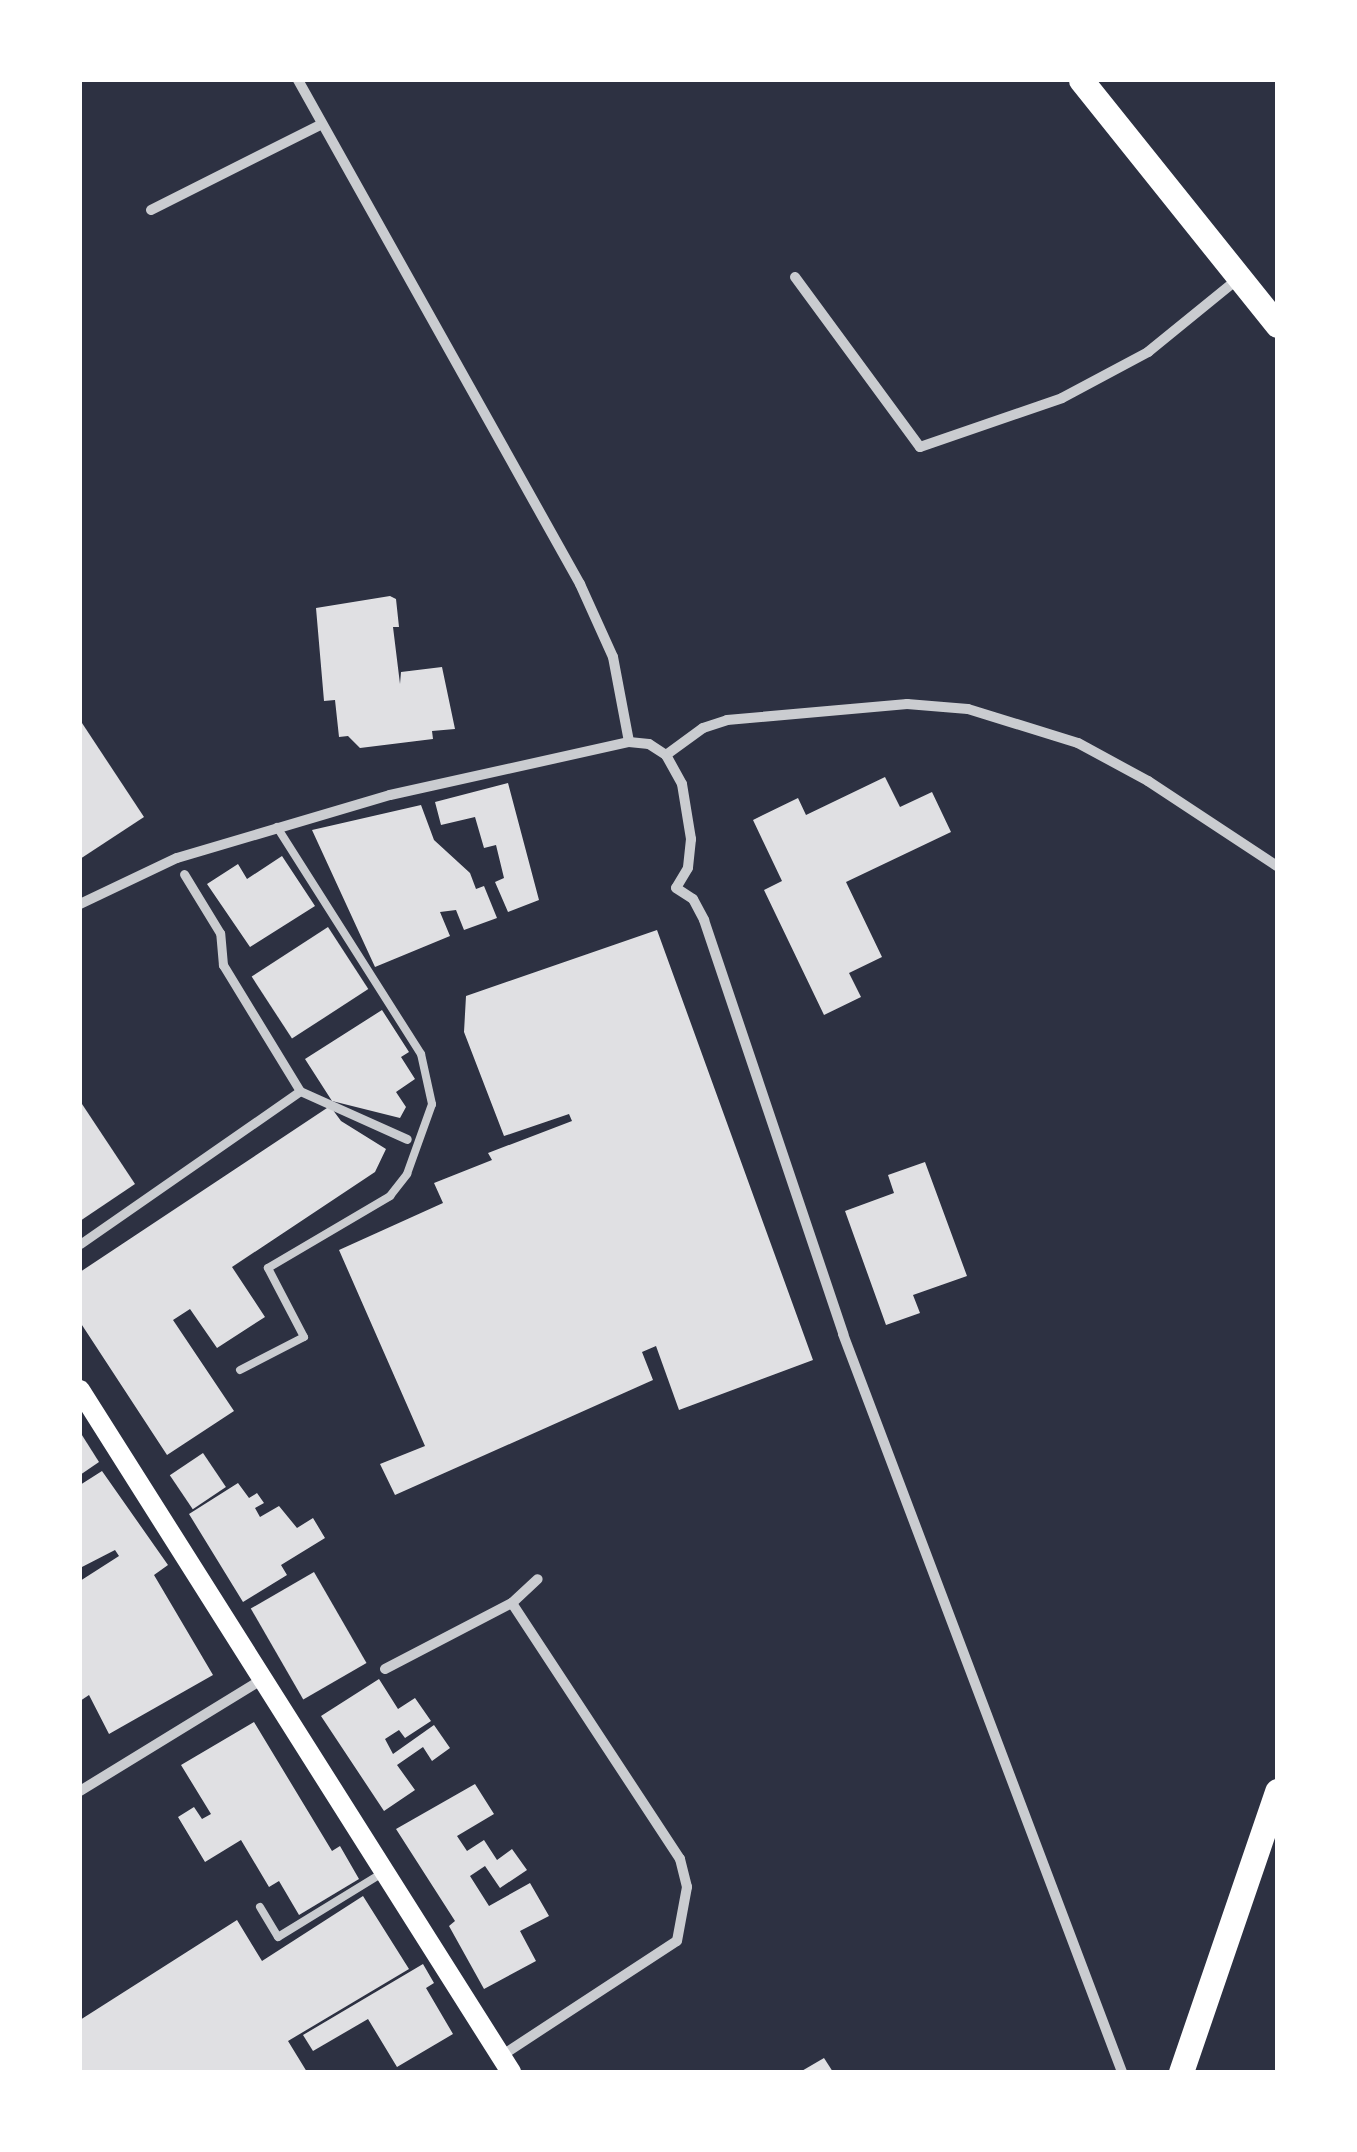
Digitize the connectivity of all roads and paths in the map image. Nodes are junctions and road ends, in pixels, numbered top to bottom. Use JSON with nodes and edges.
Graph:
{"nodes":[{"id":1,"x":298,"y":80,"type":"edge"},
{"id":2,"x":1082,"y":80,"type":"edge"},
{"id":3,"x":322,"y":124,"type":"junction"},
{"id":4,"x":151,"y":210,"type":"dead end"},
{"id":5,"x":795,"y":277,"type":"dead end"},
{"id":6,"x":1239,"y":278,"type":"junction"},
{"id":7,"x":1277,"y":325,"type":"edge"},
{"id":8,"x":629,"y":742,"type":"junction"},
{"id":9,"x":666,"y":756,"type":"junction"},
{"id":10,"x":276,"y":824,"type":"junction"},
{"id":11,"x":1277,"y":866,"type":"edge"},
{"id":12,"x":184,"y":874,"type":"dead end"},
{"id":13,"x":80,"y":904,"type":"edge"},
{"id":14,"x":300,"y":1091,"type":"junction"},
{"id":15,"x":407,"y":1139,"type":"dead end"},
{"id":16,"x":80,"y":1244,"type":"edge"},
{"id":17,"x":240,"y":1370,"type":"dead end"},
{"id":18,"x":80,"y":1390,"type":"edge"},
{"id":19,"x":538,"y":1579,"type":"dead end"},
{"id":20,"x":512,"y":1603,"type":"junction"},
{"id":21,"x":385,"y":1669,"type":"dead end"},
{"id":22,"x":265,"y":1678,"type":"junction"},
{"id":23,"x":1277,"y":1790,"type":"edge"},
{"id":24,"x":80,"y":1791,"type":"edge"},
{"id":25,"x":388,"y":1869,"type":"junction"},
{"id":26,"x":260,"y":1907,"type":"dead end"},
{"id":27,"x":506,"y":2064,"type":"edge"},
{"id":28,"x":1122,"y":2072,"type":"edge"},
{"id":29,"x":1181,"y":2072,"type":"edge"}],
"edges":[{"from":1,"to":3,"type":"street"},
{"from":2,"to":6,"type":"main road"},
{"from":3,"to":4,"type":"street"},
{"from":3,"to":8,"type":"street"},
{"from":5,"to":6,"type":"street"},
{"from":6,"to":7,"type":"main road"},
{"from":8,"to":9,"type":"street"},
{"from":8,"to":10,"type":"street"},
{"from":9,"to":11,"type":"street"},
{"from":9,"to":28,"type":"street"},
{"from":10,"to":13,"type":"street"},
{"from":10,"to":17,"type":"lane"},
{"from":12,"to":14,"type":"street"},
{"from":14,"to":15,"type":"street"},
{"from":14,"to":16,"type":"street"},
{"from":18,"to":22,"type":"main road"},
{"from":19,"to":20,"type":"street"},
{"from":20,"to":21,"type":"street"},
{"from":20,"to":27,"type":"street"},
{"from":22,"to":24,"type":"street"},
{"from":22,"to":25,"type":"main road"},
{"from":23,"to":29,"type":"main road"},
{"from":25,"to":26,"type":"lane"},
{"from":25,"to":27,"type":"main road"}]}
